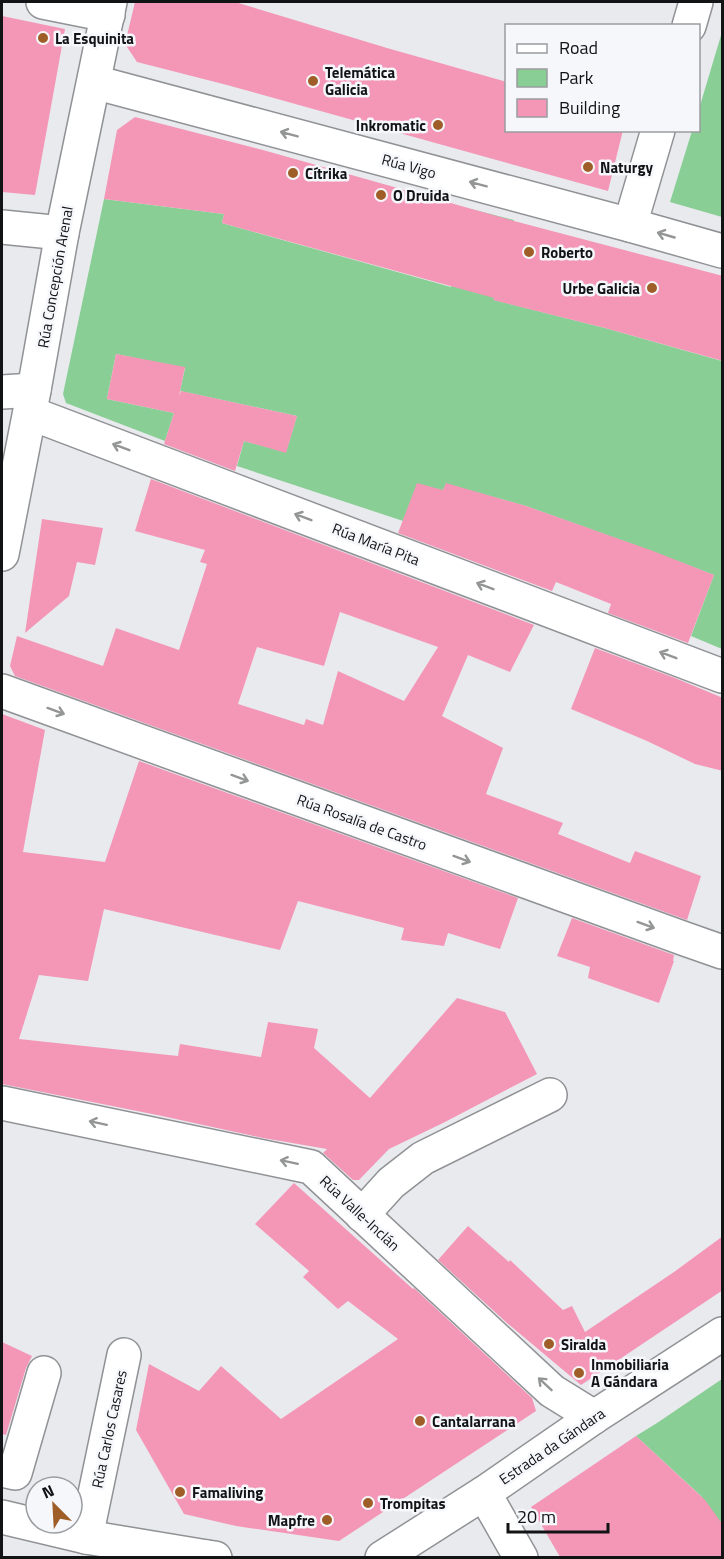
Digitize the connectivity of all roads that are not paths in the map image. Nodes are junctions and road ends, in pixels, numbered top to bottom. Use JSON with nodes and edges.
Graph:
{"nodes":[{"id":1,"x":43,"y":2,"type":"edge"},
{"id":2,"x":696,"y":2,"type":"edge"},
{"id":3,"x":109,"y":8,"type":"edge"},
{"id":4,"x":690,"y":24,"type":"edge"},
{"id":5,"x":94,"y":82,"type":"junction"},
{"id":6,"x":657,"y":132,"type":"edge"},
{"id":7,"x":630,"y":225,"type":"junction"},
{"id":8,"x":2,"y":227,"type":"edge"},
{"id":9,"x":62,"y":233,"type":"junction"},
{"id":10,"x":723,"y":251,"type":"edge"},
{"id":11,"x":2,"y":392,"type":"edge"},
{"id":12,"x":32,"y":401,"type":"junction"},
{"id":13,"x":2,"y":554,"type":"edge"},
{"id":14,"x":723,"y":676,"type":"edge"},
{"id":15,"x":2,"y":691,"type":"edge"},
{"id":16,"x":723,"y":952,"type":"edge"},
{"id":17,"x":550,"y":1095,"type":"dead end"},
{"id":18,"x":2,"y":1103,"type":"edge"},
{"id":19,"x":362,"y":1215,"type":"junction"},
{"id":20,"x":722,"y":1334,"type":"edge"},
{"id":21,"x":124,"y":1355,"type":"dead end"},
{"id":22,"x":44,"y":1373,"type":"dead end"},
{"id":23,"x":594,"y":1417,"type":"junction"},
{"id":24,"x":2,"y":1470,"type":"edge"},
{"id":25,"x":484,"y":1493,"type":"junction"},
{"id":26,"x":2,"y":1517,"type":"edge"},
{"id":27,"x":86,"y":1537,"type":"junction"},
{"id":28,"x":210,"y":1557,"type":"edge"},
{"id":29,"x":382,"y":1557,"type":"edge"},
{"id":30,"x":522,"y":1557,"type":"edge"}],
"edges":[{"from":1,"to":3,"type":"street"},
{"from":2,"to":4,"type":"street"},
{"from":3,"to":5,"type":"street","name":"Rúa Concepción Arenal"},
{"from":7,"to":5,"type":"street","name":"Rúa Vigo","one_way":true},
{"from":5,"to":9,"type":"street","name":"Rúa Concepción Arenal"},
{"from":6,"to":7,"type":"street"},
{"from":10,"to":7,"type":"street","name":"Rúa Vigo","one_way":true},
{"from":8,"to":9,"type":"street"},
{"from":9,"to":12,"type":"street","name":"Rúa Concepción Arenal"},
{"from":11,"to":12,"type":"street"},
{"from":12,"to":13,"type":"street","name":"Rúa Concepción Arenal"},
{"from":14,"to":12,"type":"street","name":"Rúa María Pita","one_way":true},
{"from":15,"to":16,"type":"street","name":"Rúa Rosalía de Castro","one_way":true},
{"from":17,"to":19,"type":"street"},
{"from":19,"to":18,"type":"street","name":"Rúa Valle-Inclán","one_way":true},
{"from":23,"to":19,"type":"street","name":"Rúa Valle-Inclán","one_way":true},
{"from":20,"to":23,"type":"street","name":"Estrada da Gándara"},
{"from":21,"to":27,"type":"street","name":"Rúa Carlos Casares"},
{"from":22,"to":24,"type":"street"},
{"from":23,"to":25,"type":"street","name":"Estrada da Gándara"},
{"from":25,"to":29,"type":"street","name":"Estrada da Gándara"},
{"from":25,"to":30,"type":"street"},
{"from":26,"to":27,"type":"street"},
{"from":27,"to":28,"type":"street"}]}
